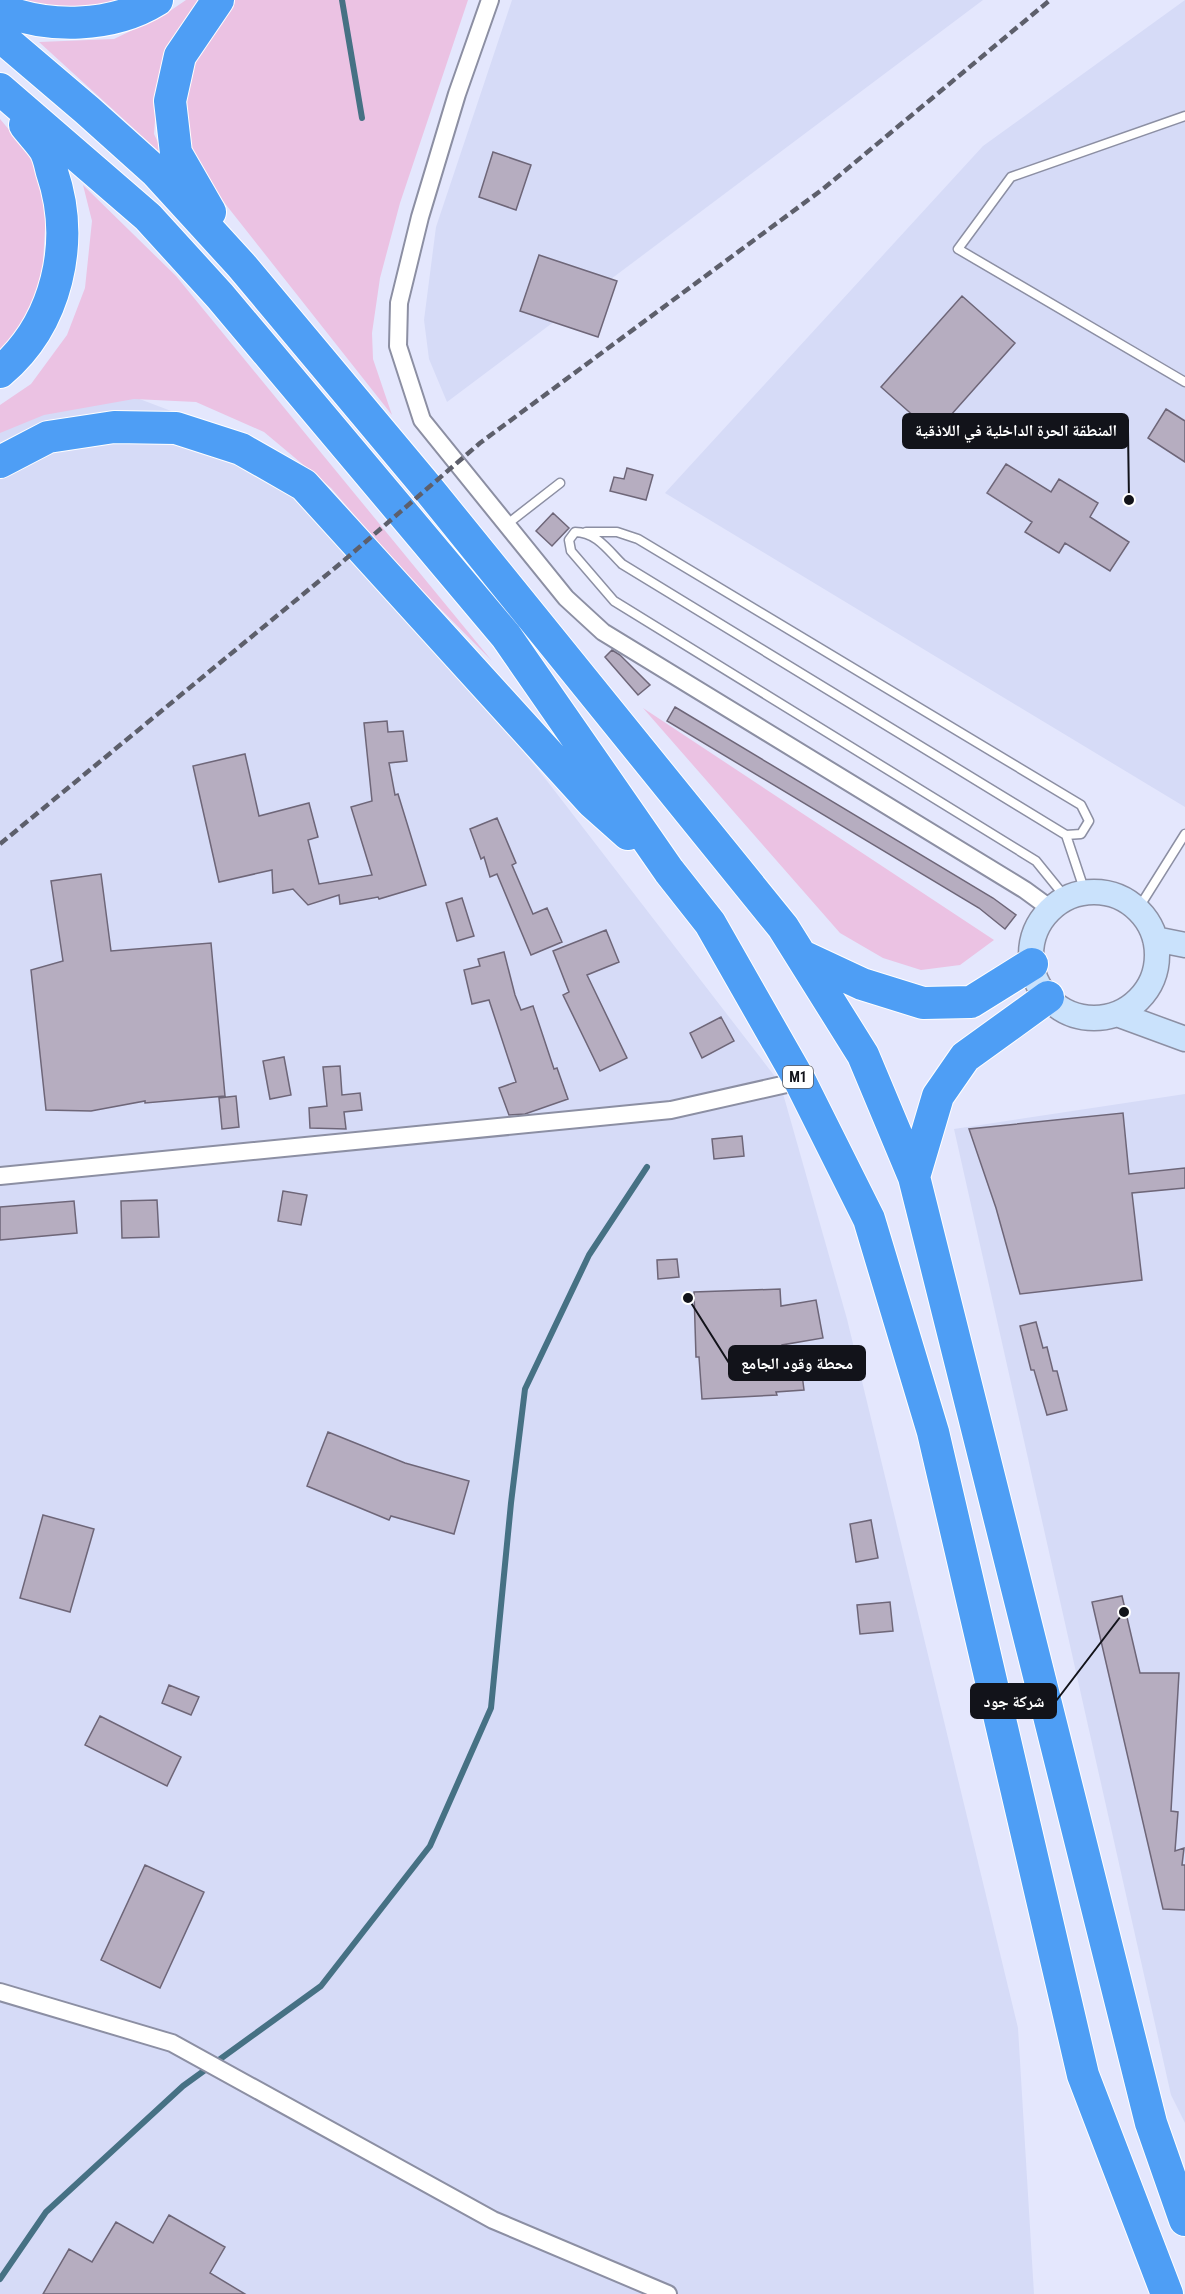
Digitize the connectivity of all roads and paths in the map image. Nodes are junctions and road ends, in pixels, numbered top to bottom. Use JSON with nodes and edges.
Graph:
{"nodes":[{"id":1,"x":157,"y":0,"type":"edge"},
{"id":2,"x":218,"y":0,"type":"edge"},
{"id":3,"x":490,"y":0,"type":"edge"},
{"id":4,"x":0,"y":9,"type":"edge"},
{"id":5,"x":0,"y":36,"type":"edge"},
{"id":6,"x":0,"y":89,"type":"edge"},
{"id":7,"x":0,"y":94,"type":"edge"},
{"id":8,"x":1185,"y":116,"type":"edge"},
{"id":9,"x":241,"y":265,"type":"junction"},
{"id":10,"x":0,"y":372,"type":"edge"},
{"id":11,"x":1185,"y":382,"type":"edge"},
{"id":12,"x":0,"y":462,"type":"edge"},
{"id":13,"x":560,"y":483,"type":"dead end"},
{"id":14,"x":506,"y":525,"type":"junction"},
{"id":15,"x":586,"y":532,"type":"junction"},
{"id":16,"x":1185,"y":834,"type":"edge"},
{"id":17,"x":1066,"y":835,"type":"junction"},
{"id":18,"x":669,"y":871,"type":"junction"},
{"id":19,"x":1067,"y":900,"type":"junction"},
{"id":20,"x":1138,"y":909,"type":"junction"},
{"id":21,"x":1155,"y":939,"type":"junction"},
{"id":22,"x":1185,"y":945,"type":"edge"},
{"id":23,"x":802,"y":956,"type":"junction"},
{"id":24,"x":1032,"y":964,"type":"junction"},
{"id":25,"x":1048,"y":997,"type":"junction"},
{"id":26,"x":1117,"y":1014,"type":"junction"},
{"id":27,"x":1185,"y":1039,"type":"edge"},
{"id":28,"x":800,"y":1081,"type":"junction"},
{"id":29,"x":0,"y":1176,"type":"edge"},
{"id":30,"x":914,"y":1177,"type":"junction"},
{"id":31,"x":0,"y":1992,"type":"edge"},
{"id":32,"x":1185,"y":2220,"type":"edge"},
{"id":33,"x":668,"y":2294,"type":"edge"},
{"id":34,"x":1167,"y":2294,"type":"edge"}],
"edges":[{"from":1,"to":4,"type":"highway"},
{"from":2,"to":9,"type":"highway"},
{"from":3,"to":14,"type":"street"},
{"from":5,"to":9,"type":"highway"},
{"from":6,"to":18,"type":"highway","number":"M1"},
{"from":7,"to":10,"type":"highway"},
{"from":8,"to":11,"type":"lane"},
{"from":9,"to":23,"type":"highway"},
{"from":12,"to":18,"type":"highway"},
{"from":13,"to":14,"type":"lane"},
{"from":14,"to":19,"type":"street"},
{"from":15,"to":17,"type":"lane"},
{"from":15,"to":17,"type":"lane"},
{"from":15,"to":19,"type":"lane"},
{"from":16,"to":20,"type":"lane"},
{"from":17,"to":19,"type":"lane"},
{"from":18,"to":28,"type":"highway","number":"M1"},
{"from":19,"to":20,"type":"street"},
{"from":19,"to":24,"type":"street"},
{"from":20,"to":21,"type":"street"},
{"from":21,"to":22,"type":"street"},
{"from":21,"to":26,"type":"street"},
{"from":23,"to":24,"type":"highway"},
{"from":23,"to":30,"type":"highway"},
{"from":24,"to":25,"type":"street"},
{"from":25,"to":26,"type":"street"},
{"from":25,"to":30,"type":"highway"},
{"from":26,"to":27,"type":"street"},
{"from":28,"to":29,"type":"street"},
{"from":28,"to":34,"type":"highway","number":"M1"},
{"from":30,"to":32,"type":"highway"},
{"from":31,"to":33,"type":"street"}]}
